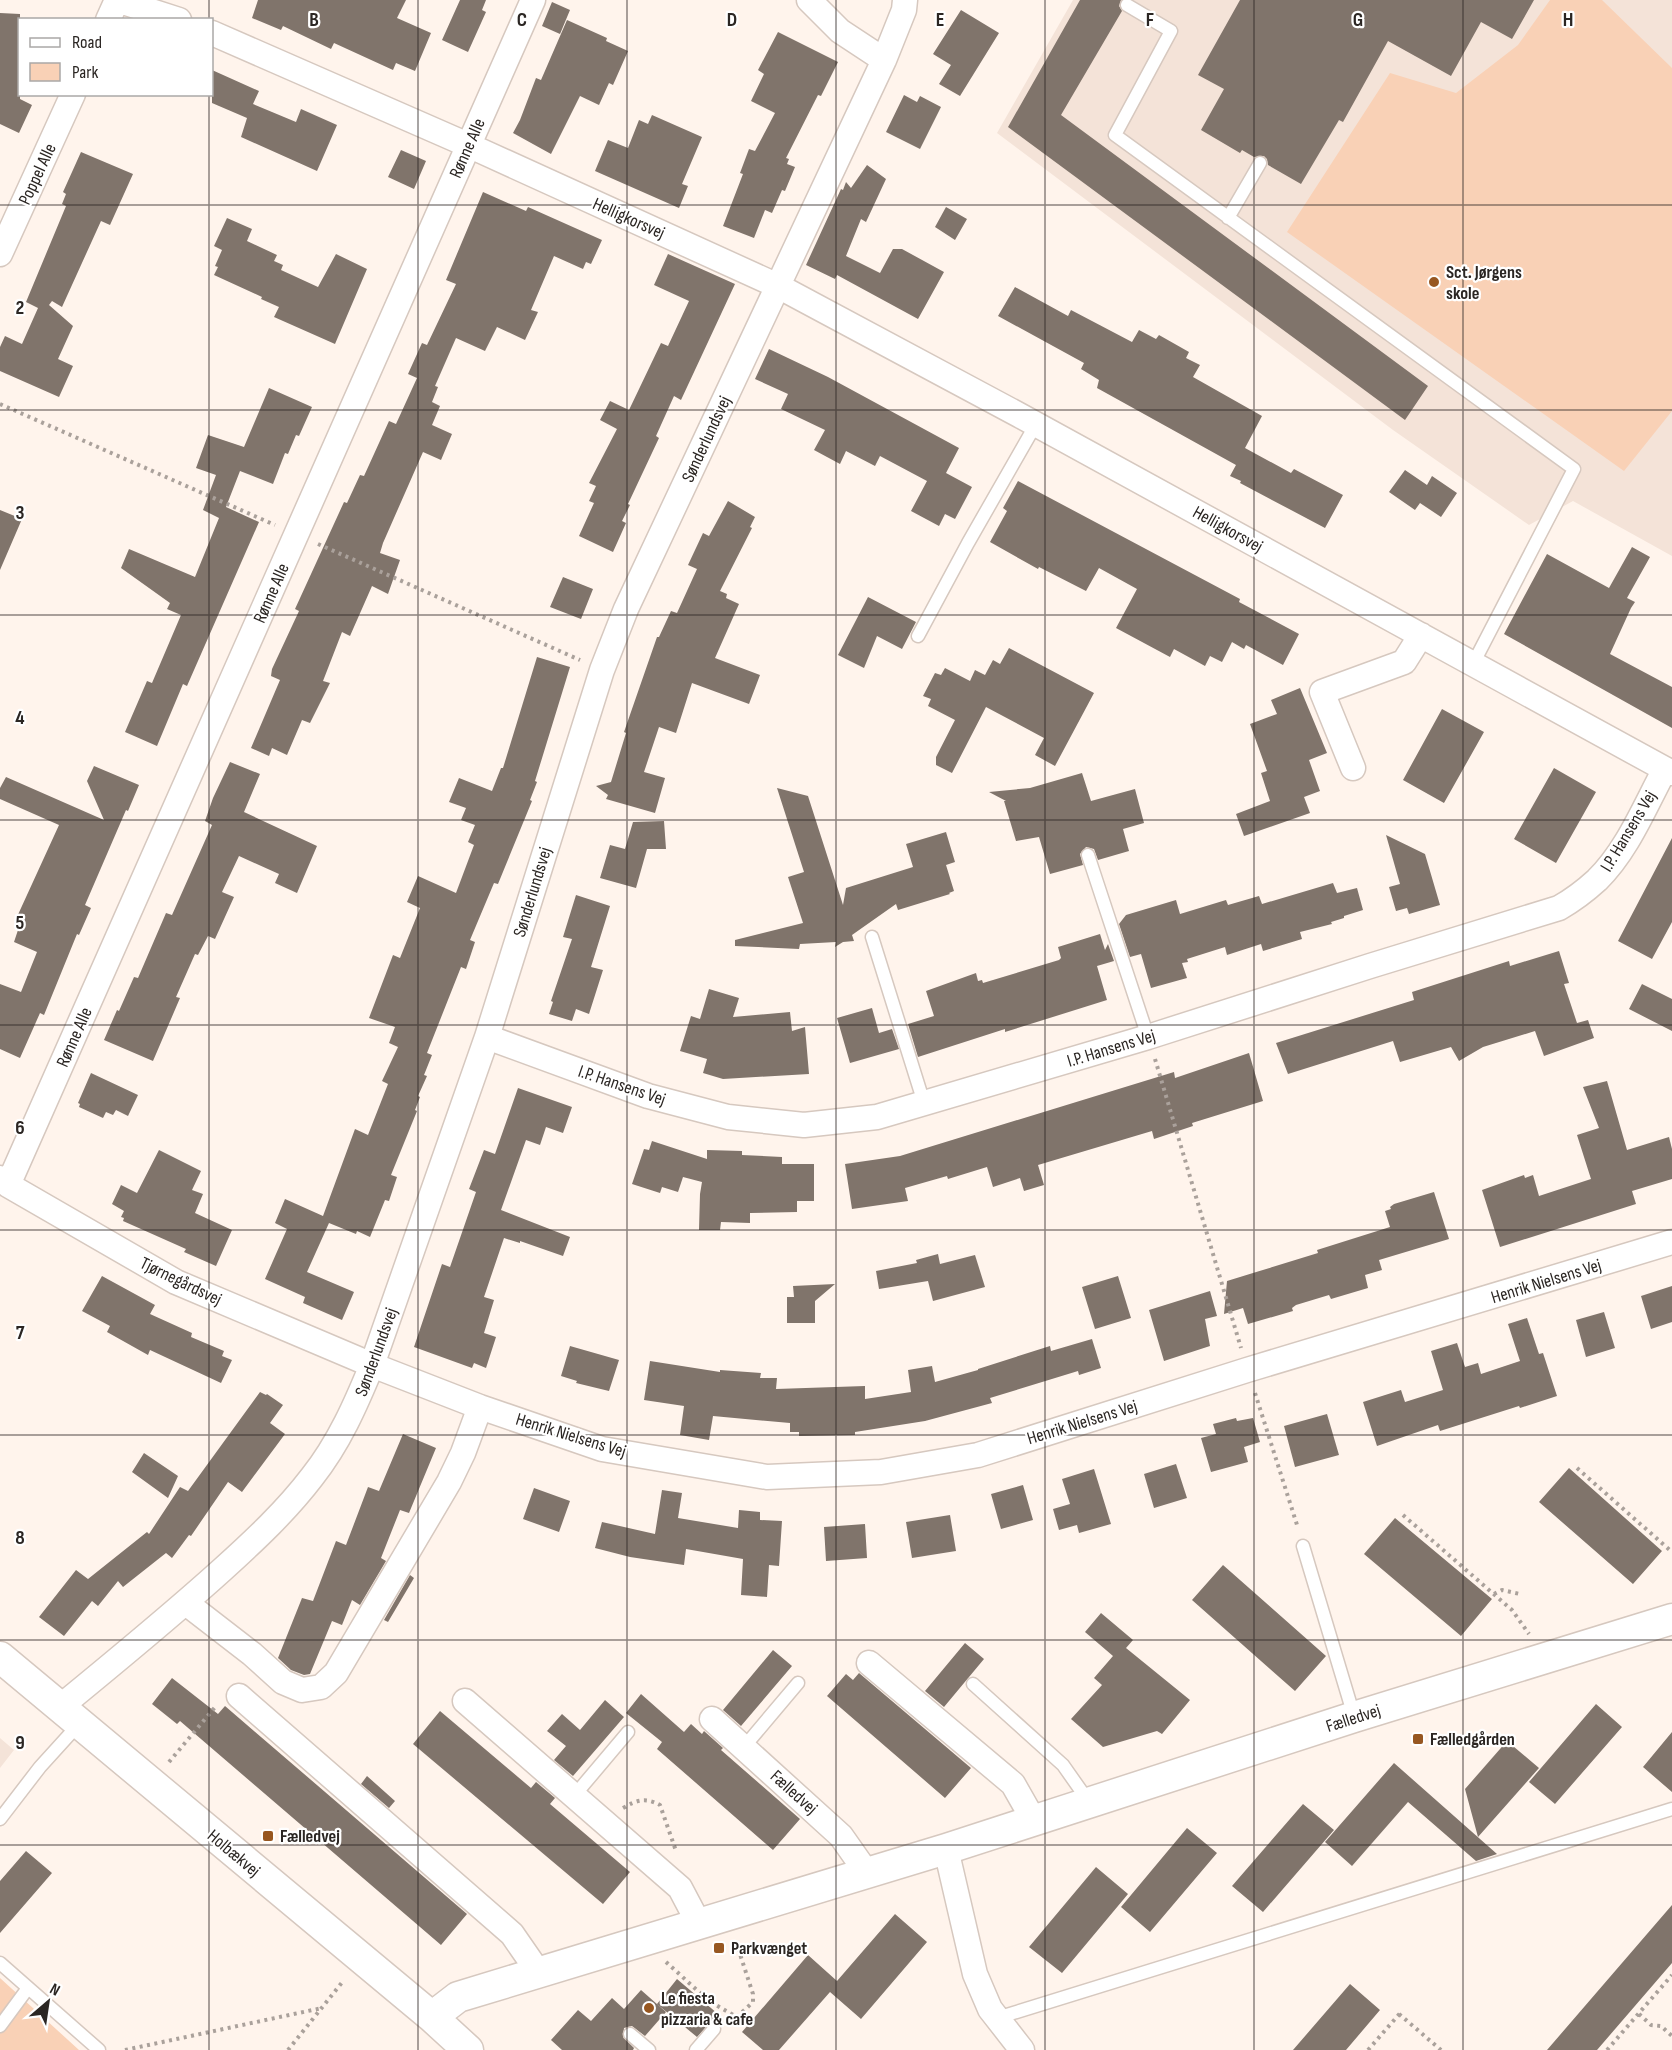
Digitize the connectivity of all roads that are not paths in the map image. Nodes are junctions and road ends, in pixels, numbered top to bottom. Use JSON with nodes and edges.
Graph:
{"nodes":[{"id":1,"x":117,"y":0,"type":"edge"},
{"id":2,"x":533,"y":0,"type":"edge"},
{"id":3,"x":809,"y":0,"type":"edge"},
{"id":4,"x":905,"y":0,"type":"edge"},
{"id":5,"x":1127,"y":5,"type":"dead end"},
{"id":6,"x":109,"y":18,"type":"edge"},
{"id":7,"x":173,"y":18,"type":"edge"},
{"id":8,"x":213,"y":33,"type":"edge"},
{"id":9,"x":884,"y":60,"type":"junction"},
{"id":10,"x":72,"y":96,"type":"edge"},
{"id":11,"x":468,"y":145,"type":"junction"},
{"id":12,"x":1260,"y":163,"type":"dead end"},
{"id":13,"x":1228,"y":218,"type":"junction"},
{"id":14,"x":0,"y":254,"type":"edge"},
{"id":15,"x":778,"y":286,"type":"junction"},
{"id":16,"x":1036,"y":424,"type":"junction"},
{"id":17,"x":1421,"y":635,"type":"junction"},
{"id":18,"x":918,"y":636,"type":"dead end"},
{"id":19,"x":1473,"y":664,"type":"junction"},
{"id":20,"x":1353,"y":768,"type":"dead end"},
{"id":21,"x":1668,"y":771,"type":"edge"},
{"id":22,"x":1088,"y":855,"type":"dead end"},
{"id":23,"x":872,"y":937,"type":"dead end"},
{"id":24,"x":487,"y":1037,"type":"junction"},
{"id":25,"x":1148,"y":1037,"type":"junction"},
{"id":26,"x":924,"y":1103,"type":"junction"},
{"id":27,"x":4,"y":1182,"type":"edge"},
{"id":28,"x":1672,"y":1242,"type":"edge"},
{"id":29,"x":372,"y":1365,"type":"junction"},
{"id":30,"x":480,"y":1407,"type":"junction"},
{"id":31,"x":1303,"y":1546,"type":"road end"},
{"id":32,"x":186,"y":1603,"type":"junction"},
{"id":33,"x":1672,"y":1619,"type":"edge"},
{"id":34,"x":0,"y":1657,"type":"edge"},
{"id":35,"x":869,"y":1663,"type":"dead end"},
{"id":36,"x":798,"y":1683,"type":"dead end"},
{"id":37,"x":973,"y":1684,"type":"dead end"},
{"id":38,"x":239,"y":1696,"type":"road end"},
{"id":39,"x":465,"y":1701,"type":"dead end"},
{"id":40,"x":69,"y":1715,"type":"junction"},
{"id":41,"x":1354,"y":1717,"type":"junction"},
{"id":42,"x":712,"y":1719,"type":"dead end"},
{"id":43,"x":628,"y":1732,"type":"dead end"},
{"id":44,"x":744,"y":1747,"type":"junction"},
{"id":45,"x":574,"y":1796,"type":"junction"},
{"id":46,"x":1090,"y":1803,"type":"junction"},
{"id":47,"x":1672,"y":1809,"type":"edge"},
{"id":48,"x":0,"y":1819,"type":"edge"},
{"id":49,"x":1034,"y":1821,"type":"junction"},
{"id":50,"x":946,"y":1849,"type":"junction"},
{"id":51,"x":867,"y":1873,"type":"junction"},
{"id":52,"x":699,"y":1924,"type":"junction"},
{"id":53,"x":0,"y":1963,"type":"edge"},
{"id":54,"x":538,"y":1973,"type":"junction"},
{"id":55,"x":28,"y":1988,"type":"junction"},
{"id":56,"x":432,"y":2018,"type":"junction"},
{"id":57,"x":997,"y":2018,"type":"junction"},
{"id":58,"x":0,"y":2026,"type":"edge"},
{"id":59,"x":714,"y":2030,"type":"dead end"},
{"id":60,"x":630,"y":2034,"type":"dead end"},
{"id":61,"x":99,"y":2050,"type":"edge"},
{"id":62,"x":468,"y":2050,"type":"edge"},
{"id":63,"x":649,"y":2050,"type":"edge"},
{"id":64,"x":696,"y":2050,"type":"edge"},
{"id":65,"x":1022,"y":2050,"type":"edge"}],
"edges":[{"from":1,"to":6,"type":"street"},
{"from":1,"to":7,"type":"street"},
{"from":2,"to":11,"type":"street","name":"Rønne Alle"},
{"from":3,"to":9,"type":"street"},
{"from":4,"to":9,"type":"street","name":"Sønderlundsvej"},
{"from":5,"to":13,"type":"lane"},
{"from":8,"to":11,"type":"street","name":"Helligkorsvej"},
{"from":9,"to":15,"type":"street","name":"Sønderlundsvej"},
{"from":10,"to":14,"type":"street","name":"Poppel Alle"},
{"from":11,"to":15,"type":"street","name":"Helligkorsvej"},
{"from":11,"to":27,"type":"street","name":"Rønne Alle"},
{"from":12,"to":13,"type":"lane"},
{"from":13,"to":19,"type":"lane"},
{"from":15,"to":16,"type":"street","name":"Helligkorsvej"},
{"from":15,"to":24,"type":"street","name":"Sønderlundsvej"},
{"from":16,"to":17,"type":"street","name":"Helligkorsvej"},
{"from":16,"to":18,"type":"lane"},
{"from":17,"to":19,"type":"street","name":"Helligkorsvej"},
{"from":17,"to":20,"type":"street"},
{"from":19,"to":21,"type":"street","name":"Helligkorsvej"},
{"from":21,"to":25,"type":"street","name":"I.P. Hansens Vej"},
{"from":22,"to":25,"type":"lane"},
{"from":23,"to":26,"type":"lane"},
{"from":24,"to":26,"type":"street","name":"I.P. Hansens Vej"},
{"from":24,"to":29,"type":"street","name":"Sønderlundsvej"},
{"from":25,"to":26,"type":"street","name":"I.P. Hansens Vej"},
{"from":27,"to":29,"type":"street","name":"Tjørnegårdsvej"},
{"from":28,"to":30,"type":"street","name":"Henrik Nielsens Vej"},
{"from":29,"to":30,"type":"street","name":"Henrik Nielsens Vej"},
{"from":29,"to":32,"type":"street","name":"Sønderlundsvej"},
{"from":30,"to":32,"type":"street"},
{"from":31,"to":41,"type":"lane"},
{"from":32,"to":40,"type":"street","name":"Sønderlundsvej"},
{"from":33,"to":41,"type":"street","name":"Fælledvej"},
{"from":34,"to":40,"type":"street","name":"Holbækvej"},
{"from":35,"to":49,"type":"street"},
{"from":36,"to":44,"type":"lane"},
{"from":37,"to":46,"type":"lane"},
{"from":38,"to":54,"type":"street"},
{"from":39,"to":45,"type":"street"},
{"from":40,"to":48,"type":"lane"},
{"from":40,"to":56,"type":"street","name":"Holbækvej"},
{"from":41,"to":46,"type":"street","name":"Fælledvej"},
{"from":42,"to":44,"type":"street","name":"Fælledvej"},
{"from":43,"to":45,"type":"lane"},
{"from":44,"to":51,"type":"street","name":"Fælledvej"},
{"from":45,"to":52,"type":"street"},
{"from":46,"to":49,"type":"street","name":"Fælledvej"},
{"from":47,"to":57,"type":"lane"},
{"from":49,"to":50,"type":"street","name":"Fælledvej"},
{"from":50,"to":51,"type":"street","name":"Fælledvej"},
{"from":50,"to":57,"type":"street"},
{"from":51,"to":52,"type":"street","name":"Fælledvej"},
{"from":52,"to":54,"type":"street","name":"Fælledvej"},
{"from":53,"to":55,"type":"lane"},
{"from":54,"to":56,"type":"street","name":"Fælledvej"},
{"from":55,"to":58,"type":"lane"},
{"from":55,"to":61,"type":"lane"},
{"from":56,"to":62,"type":"street","name":"Holbækvej"},
{"from":57,"to":65,"type":"street"},
{"from":59,"to":64,"type":"lane"},
{"from":60,"to":63,"type":"lane"}]}
